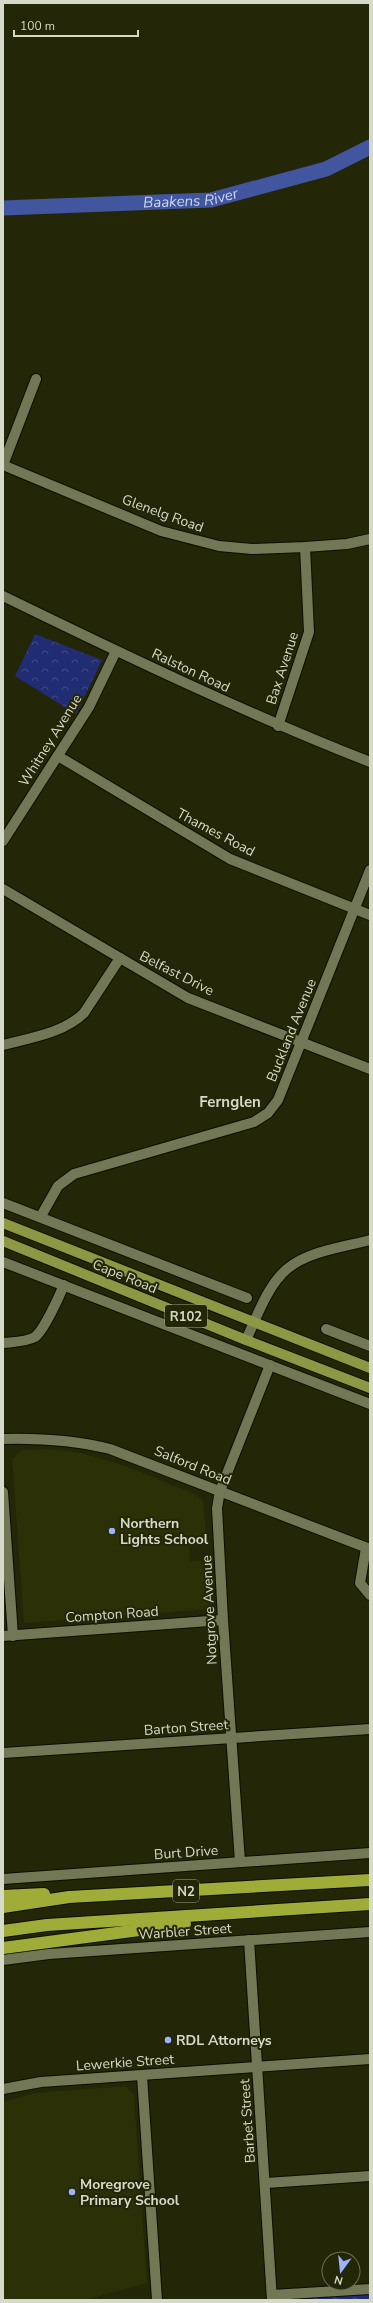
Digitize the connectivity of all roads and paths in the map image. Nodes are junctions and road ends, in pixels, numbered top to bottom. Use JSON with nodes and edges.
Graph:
{"nodes":[{"id":1,"x":36,"y":379,"type":"dead end"},
{"id":2,"x":7,"y":441,"type":"edge"},
{"id":3,"x":3,"y":465,"type":"edge"},
{"id":4,"x":370,"y":539,"type":"edge"},
{"id":5,"x":305,"y":547,"type":"junction"},
{"id":6,"x":3,"y":596,"type":"edge"},
{"id":7,"x":116,"y":651,"type":"junction"},
{"id":8,"x":278,"y":726,"type":"junction"},
{"id":9,"x":58,"y":756,"type":"junction"},
{"id":10,"x":370,"y":762,"type":"edge"},
{"id":11,"x":3,"y":841,"type":"edge"},
{"id":12,"x":370,"y":870,"type":"edge"},
{"id":13,"x":3,"y":889,"type":"edge"},
{"id":14,"x":355,"y":909,"type":"junction"},
{"id":15,"x":370,"y":915,"type":"edge"},
{"id":16,"x":120,"y":958,"type":"junction"},
{"id":17,"x":302,"y":1042,"type":"junction"},
{"id":18,"x":3,"y":1045,"type":"edge"},
{"id":19,"x":370,"y":1069,"type":"edge"},
{"id":20,"x":3,"y":1203,"type":"edge"},
{"id":21,"x":41,"y":1216,"type":"junction"},
{"id":22,"x":3,"y":1224,"type":"edge"},
{"id":23,"x":370,"y":1240,"type":"edge"},
{"id":24,"x":3,"y":1241,"type":"edge"},
{"id":25,"x":3,"y":1262,"type":"edge"},
{"id":26,"x":64,"y":1285,"type":"junction"},
{"id":27,"x":247,"y":1298,"type":"dead end"},
{"id":28,"x":254,"y":1323,"type":"junction"},
{"id":29,"x":326,"y":1329,"type":"dead end"},
{"id":30,"x":246,"y":1340,"type":"junction"},
{"id":31,"x":4,"y":1343,"type":"edge"},
{"id":32,"x":370,"y":1346,"type":"edge"},
{"id":33,"x":270,"y":1366,"type":"junction"},
{"id":34,"x":370,"y":1368,"type":"edge"},
{"id":35,"x":370,"y":1388,"type":"edge"},
{"id":36,"x":370,"y":1404,"type":"edge"},
{"id":37,"x":3,"y":1439,"type":"edge"},
{"id":38,"x":220,"y":1490,"type":"junction"},
{"id":39,"x":3,"y":1492,"type":"edge"},
{"id":40,"x":368,"y":1549,"type":"edge"},
{"id":41,"x":370,"y":1595,"type":"edge"},
{"id":42,"x":223,"y":1620,"type":"junction"},
{"id":43,"x":8,"y":1636,"type":"edge"},
{"id":44,"x":370,"y":1729,"type":"edge"},
{"id":45,"x":232,"y":1738,"type":"junction"},
{"id":46,"x":3,"y":1753,"type":"edge"},
{"id":47,"x":370,"y":1853,"type":"edge"},
{"id":48,"x":240,"y":1862,"type":"junction"},
{"id":49,"x":3,"y":1878,"type":"edge"},
{"id":50,"x":370,"y":1880,"type":"edge"},
{"id":51,"x":3,"y":1896,"type":"edge"},
{"id":52,"x":69,"y":1897,"type":"junction"},
{"id":53,"x":370,"y":1904,"type":"edge"},
{"id":54,"x":3,"y":1907,"type":"edge"},
{"id":55,"x":290,"y":1910,"type":"junction"},
{"id":56,"x":3,"y":1931,"type":"edge"},
{"id":57,"x":370,"y":1932,"type":"edge"},
{"id":58,"x":250,"y":1940,"type":"junction"},
{"id":59,"x":3,"y":1948,"type":"edge"},
{"id":60,"x":3,"y":1960,"type":"edge"},
{"id":61,"x":370,"y":2059,"type":"edge"},
{"id":62,"x":257,"y":2066,"type":"junction"},
{"id":63,"x":142,"y":2076,"type":"junction"},
{"id":64,"x":3,"y":2089,"type":"edge"},
{"id":65,"x":370,"y":2176,"type":"edge"},
{"id":66,"x":266,"y":2183,"type":"junction"},
{"id":67,"x":370,"y":2289,"type":"edge"},
{"id":68,"x":272,"y":2298,"type":"edge"},
{"id":69,"x":157,"y":2300,"type":"edge"}],
"edges":[{"from":1,"to":2,"type":"street"},
{"from":2,"to":3,"type":"street"},
{"from":3,"to":5,"type":"street","name":"Glenelg Road"},
{"from":4,"to":5,"type":"street","name":"Glenelg Road"},
{"from":5,"to":8,"type":"street","name":"Bax Avenue"},
{"from":6,"to":7,"type":"street","name":"Ralston Road"},
{"from":7,"to":8,"type":"street","name":"Ralston Road"},
{"from":7,"to":9,"type":"street","name":"Whitney Avenue"},
{"from":8,"to":10,"type":"street","name":"Ralston Road"},
{"from":9,"to":11,"type":"street","name":"Whitney Avenue"},
{"from":9,"to":14,"type":"street","name":"Thames Road"},
{"from":12,"to":14,"type":"street","name":"Buckland Avenue"},
{"from":13,"to":16,"type":"street","name":"Belfast Drive"},
{"from":14,"to":15,"type":"street","name":"Thames Road"},
{"from":14,"to":17,"type":"street","name":"Buckland Avenue"},
{"from":16,"to":17,"type":"street","name":"Belfast Drive"},
{"from":16,"to":18,"type":"street"},
{"from":17,"to":19,"type":"street","name":"Belfast Drive"},
{"from":17,"to":21,"type":"street","name":"Buckland Avenue"},
{"from":20,"to":21,"type":"street","name":"Cape Road"},
{"from":21,"to":27,"type":"street","name":"Cape Road"},
{"from":22,"to":28,"type":"main road","name":"Cape Road","number":"R102"},
{"from":23,"to":28,"type":"street"},
{"from":24,"to":30,"type":"main road","name":"Cape Road","number":"R102"},
{"from":25,"to":26,"type":"street"},
{"from":26,"to":31,"type":"street"},
{"from":26,"to":33,"type":"street"},
{"from":28,"to":30,"type":"street"},
{"from":28,"to":34,"type":"main road","name":"Cape Road","number":"R102"},
{"from":29,"to":32,"type":"street"},
{"from":30,"to":35,"type":"main road","name":"Cape Road","number":"R102"},
{"from":33,"to":36,"type":"street"},
{"from":33,"to":38,"type":"street","name":"Notgrove Avenue"},
{"from":37,"to":38,"type":"street","name":"Salford Road"},
{"from":38,"to":40,"type":"street","name":"Salford Road"},
{"from":38,"to":42,"type":"street","name":"Notgrove Avenue"},
{"from":39,"to":43,"type":"street"},
{"from":40,"to":41,"type":"street","name":"Salford Road"},
{"from":42,"to":43,"type":"street","name":"Compton Road"},
{"from":42,"to":45,"type":"street","name":"Notgrove Avenue"},
{"from":44,"to":45,"type":"street","name":"Barton Street"},
{"from":45,"to":46,"type":"street","name":"Barton Street"},
{"from":45,"to":48,"type":"street","name":"Notgrove Avenue"},
{"from":47,"to":48,"type":"street","name":"Burt Drive"},
{"from":48,"to":49,"type":"street","name":"Burt Drive"},
{"from":50,"to":52,"type":"highway","number":"N2"},
{"from":51,"to":52,"type":"highway"},
{"from":52,"to":54,"type":"highway","number":"N2"},
{"from":53,"to":55,"type":"highway","number":"N2"},
{"from":55,"to":56,"type":"highway","number":"N2"},
{"from":55,"to":59,"type":"highway"},
{"from":57,"to":58,"type":"street","name":"Warbler Street"},
{"from":58,"to":60,"type":"street","name":"Warbler Street"},
{"from":58,"to":62,"type":"street","name":"Barbet Street"},
{"from":61,"to":62,"type":"street","name":"Lewerkie Street"},
{"from":62,"to":63,"type":"street","name":"Lewerkie Street"},
{"from":62,"to":66,"type":"street","name":"Barbet Street"},
{"from":63,"to":64,"type":"street","name":"Lewerkie Street"},
{"from":63,"to":69,"type":"street"},
{"from":65,"to":66,"type":"street"},
{"from":66,"to":68,"type":"street","name":"Barbet Street"},
{"from":67,"to":68,"type":"street"}]}
